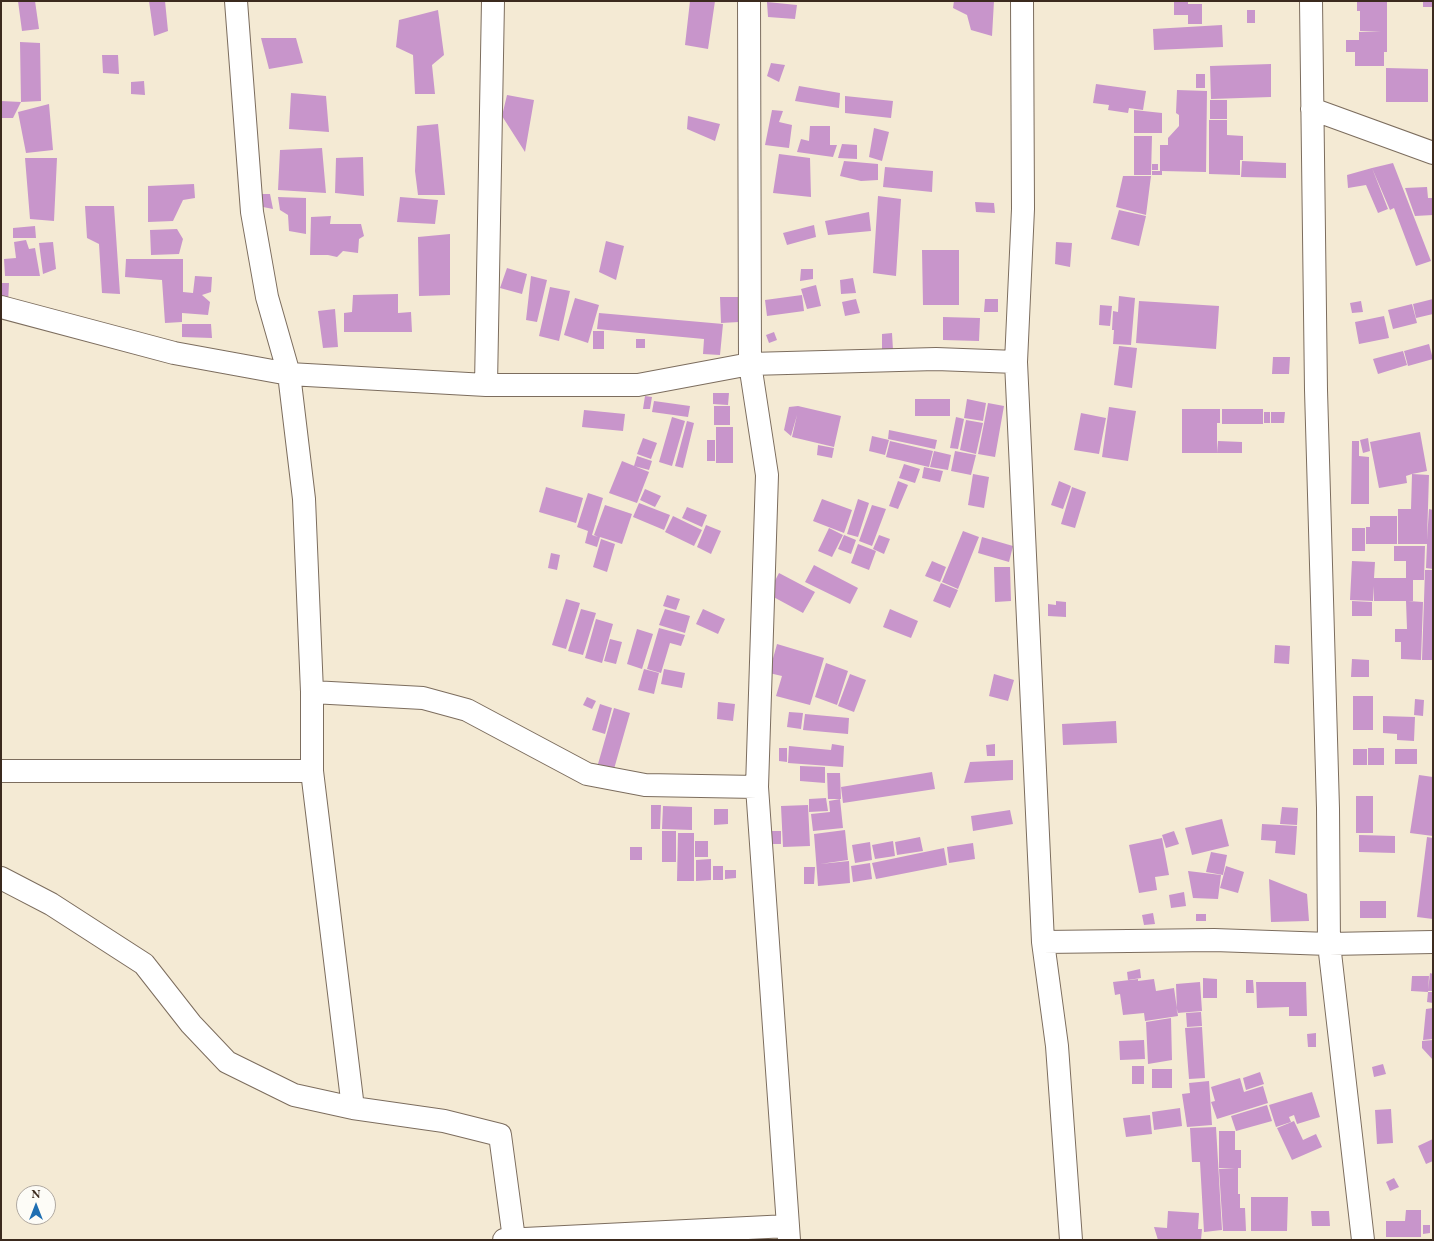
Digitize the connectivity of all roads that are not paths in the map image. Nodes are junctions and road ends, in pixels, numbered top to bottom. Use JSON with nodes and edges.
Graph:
{"nodes":[{"id":1,"x":236,"y":1,"type":"edge"},
{"id":2,"x":493,"y":1,"type":"edge"},
{"id":3,"x":749,"y":1,"type":"edge"},
{"id":4,"x":1022,"y":1,"type":"edge"},
{"id":5,"x":1311,"y":1,"type":"edge"},
{"id":6,"x":1312,"y":109,"type":"junction"},
{"id":7,"x":1433,"y":153,"type":"edge"},
{"id":8,"x":1,"y":307,"type":"edge"},
{"id":9,"x":1016,"y":362,"type":"junction"},
{"id":10,"x":750,"y":364,"type":"junction"},
{"id":11,"x":289,"y":374,"type":"junction"},
{"id":12,"x":486,"y":385,"type":"junction"},
{"id":13,"x":312,"y":692,"type":"junction"},
{"id":14,"x":1,"y":771,"type":"edge"},
{"id":15,"x":312,"y":771,"type":"junction"},
{"id":16,"x":757,"y":787,"type":"junction"},
{"id":17,"x":1,"y":878,"type":"edge"},
{"id":18,"x":1043,"y":942,"type":"junction"},
{"id":19,"x":1433,"y":942,"type":"edge"},
{"id":20,"x":1329,"y":944,"type":"junction"},
{"id":21,"x":353,"y":1108,"type":"junction"},
{"id":22,"x":788,"y":1233,"type":"edge"},
{"id":23,"x":509,"y":1240,"type":"edge"},
{"id":24,"x":1071,"y":1240,"type":"edge"},
{"id":25,"x":1363,"y":1240,"type":"edge"}],
"edges":[{"from":1,"to":11,"type":"street"},
{"from":2,"to":12,"type":"street"},
{"from":3,"to":10,"type":"street"},
{"from":4,"to":9,"type":"street"},
{"from":5,"to":6,"type":"street"},
{"from":6,"to":7,"type":"street"},
{"from":6,"to":20,"type":"street"},
{"from":8,"to":11,"type":"street"},
{"from":9,"to":10,"type":"street"},
{"from":9,"to":18,"type":"street"},
{"from":10,"to":12,"type":"street"},
{"from":10,"to":16,"type":"street"},
{"from":11,"to":12,"type":"street"},
{"from":11,"to":13,"type":"street"},
{"from":13,"to":15,"type":"street"},
{"from":13,"to":16,"type":"street"},
{"from":14,"to":15,"type":"street"},
{"from":15,"to":21,"type":"street"},
{"from":16,"to":22,"type":"street"},
{"from":17,"to":21,"type":"street"},
{"from":18,"to":20,"type":"street"},
{"from":18,"to":24,"type":"street"},
{"from":19,"to":20,"type":"street"},
{"from":20,"to":25,"type":"street"},
{"from":21,"to":23,"type":"street"},
{"from":22,"to":23,"type":"street"}]}
